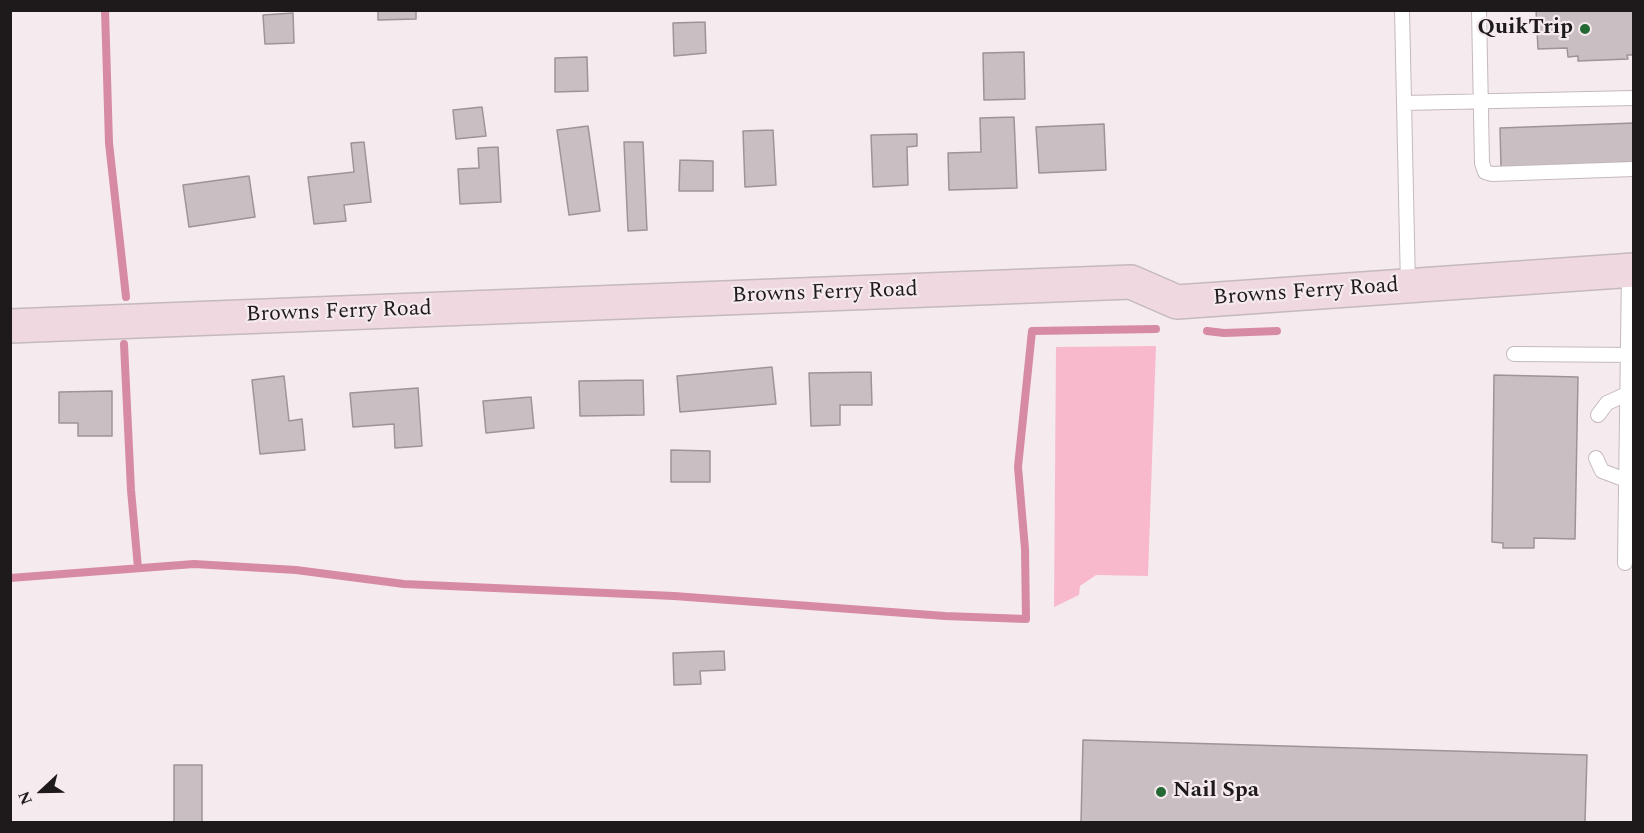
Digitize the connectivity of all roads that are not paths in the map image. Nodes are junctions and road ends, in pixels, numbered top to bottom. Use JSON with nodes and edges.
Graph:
{"nodes":[{"id":1,"x":1402,"y":10,"type":"edge"},
{"id":2,"x":1479,"y":10,"type":"edge"},
{"id":3,"x":1634,"y":98,"type":"edge"},
{"id":4,"x":1480,"y":102,"type":"junction"},
{"id":5,"x":1404,"y":103,"type":"junction"},
{"id":6,"x":1634,"y":169,"type":"edge"},
{"id":7,"x":1631,"y":270,"type":"edge"},
{"id":8,"x":1408,"y":286,"type":"junction"},
{"id":9,"x":10,"y":326,"type":"edge"},
{"id":10,"x":1514,"y":354,"type":"dead end"},
{"id":11,"x":1631,"y":355,"type":"edge"},
{"id":12,"x":1627,"y":394,"type":"junction"},
{"id":13,"x":1598,"y":415,"type":"dead end"},
{"id":14,"x":1596,"y":458,"type":"dead end"},
{"id":15,"x":1629,"y":488,"type":"edge"},
{"id":16,"x":1625,"y":563,"type":"dead end"}],
"edges":[{"from":1,"to":5,"type":"lane"},
{"from":2,"to":4,"type":"lane"},
{"from":3,"to":4,"type":"lane"},
{"from":4,"to":5,"type":"lane"},
{"from":4,"to":6,"type":"lane"},
{"from":5,"to":8,"type":"lane"},
{"from":7,"to":8,"type":"street","name":"Browns Ferry Road"},
{"from":7,"to":11,"type":"lane"},
{"from":8,"to":9,"type":"street","name":"Browns Ferry Road"},
{"from":10,"to":11,"type":"lane"},
{"from":11,"to":12,"type":"lane"},
{"from":12,"to":13,"type":"lane"},
{"from":12,"to":15,"type":"lane"},
{"from":14,"to":15,"type":"lane"},
{"from":15,"to":16,"type":"lane"}]}
